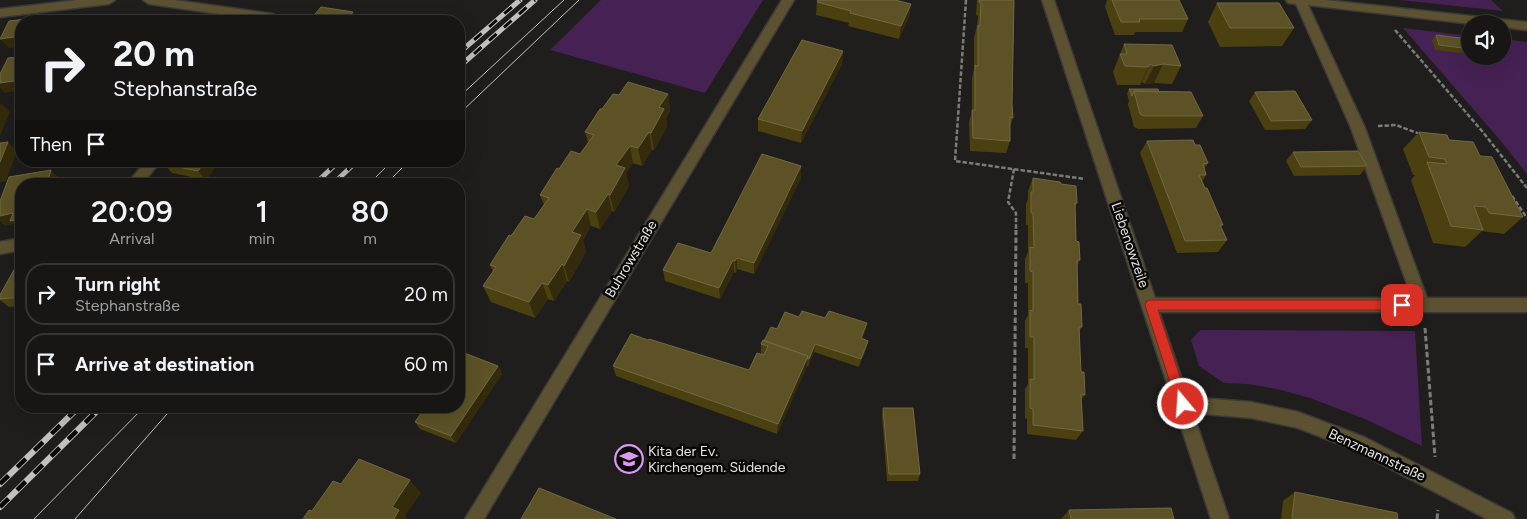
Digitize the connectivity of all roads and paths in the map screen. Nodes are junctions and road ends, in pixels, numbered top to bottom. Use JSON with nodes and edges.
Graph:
{"nodes":[{"id":1,"x":109,"y":0,"type":"edge"},
{"id":2,"x":149,"y":0,"type":"edge"},
{"id":3,"x":788,"y":0,"type":"edge"},
{"id":4,"x":966,"y":0,"type":"edge"},
{"id":5,"x":1048,"y":0,"type":"edge"},
{"id":6,"x":1296,"y":0,"type":"edge"},
{"id":7,"x":0,"y":13,"type":"edge"},
{"id":8,"x":242,"y":15,"type":"edge"},
{"id":9,"x":1390,"y":24,"type":"dead end"},
{"id":10,"x":1527,"y":26,"type":"edge"},
{"id":11,"x":1358,"y":128,"type":"junction"},
{"id":12,"x":1424,"y":136,"type":"edge"},
{"id":13,"x":149,"y":167,"type":"edge"},
{"id":14,"x":1014,"y":169,"type":"junction"},
{"id":15,"x":139,"y":178,"type":"edge"},
{"id":16,"x":1085,"y":179,"type":"dead end"},
{"id":17,"x":1507,"y":188,"type":"edge"},
{"id":18,"x":1527,"y":188,"type":"edge"},
{"id":19,"x":1527,"y":218,"type":"edge"},
{"id":20,"x":15,"y":245,"type":"edge"},
{"id":21,"x":0,"y":248,"type":"edge"},
{"id":22,"x":1150,"y":305,"type":"junction"},
{"id":23,"x":1422,"y":305,"type":"junction"},
{"id":24,"x":1527,"y":305,"type":"edge"},
{"id":25,"x":1425,"y":328,"type":"dead end"},
{"id":26,"x":1183,"y":404,"type":"junction"},
{"id":27,"x":1014,"y":459,"type":"dead end"},
{"id":28,"x":1436,"y":459,"type":"dead end"},
{"id":29,"x":1438,"y":510,"type":"dead end"},
{"id":30,"x":474,"y":519,"type":"edge"},
{"id":31,"x":1220,"y":519,"type":"edge"},
{"id":32,"x":1438,"y":519,"type":"edge"},
{"id":33,"x":1506,"y":519,"type":"edge"}],
"edges":[{"from":1,"to":7,"type":"street"},
{"from":2,"to":8,"type":"street"},
{"from":3,"to":30,"type":"street","name":"Buhrowstraße"},
{"from":4,"to":14,"type":"path"},
{"from":5,"to":22,"type":"street","name":"Liebenowzeile"},
{"from":6,"to":10,"type":"street"},
{"from":6,"to":11,"type":"street"},
{"from":9,"to":18,"type":"path"},
{"from":11,"to":12,"type":"path"},
{"from":11,"to":23,"type":"street"},
{"from":13,"to":15,"type":"street"},
{"from":14,"to":16,"type":"path"},
{"from":14,"to":27,"type":"path"},
{"from":17,"to":19,"type":"path"},
{"from":20,"to":21,"type":"street"},
{"from":22,"to":23,"type":"street"},
{"from":22,"to":26,"type":"street","name":"Liebenowzeile"},
{"from":23,"to":24,"type":"street"},
{"from":25,"to":28,"type":"path"},
{"from":26,"to":31,"type":"street","name":"Liebenowzeile"},
{"from":26,"to":33,"type":"street","name":"Benzmannstraße"},
{"from":29,"to":32,"type":"path"}]}
